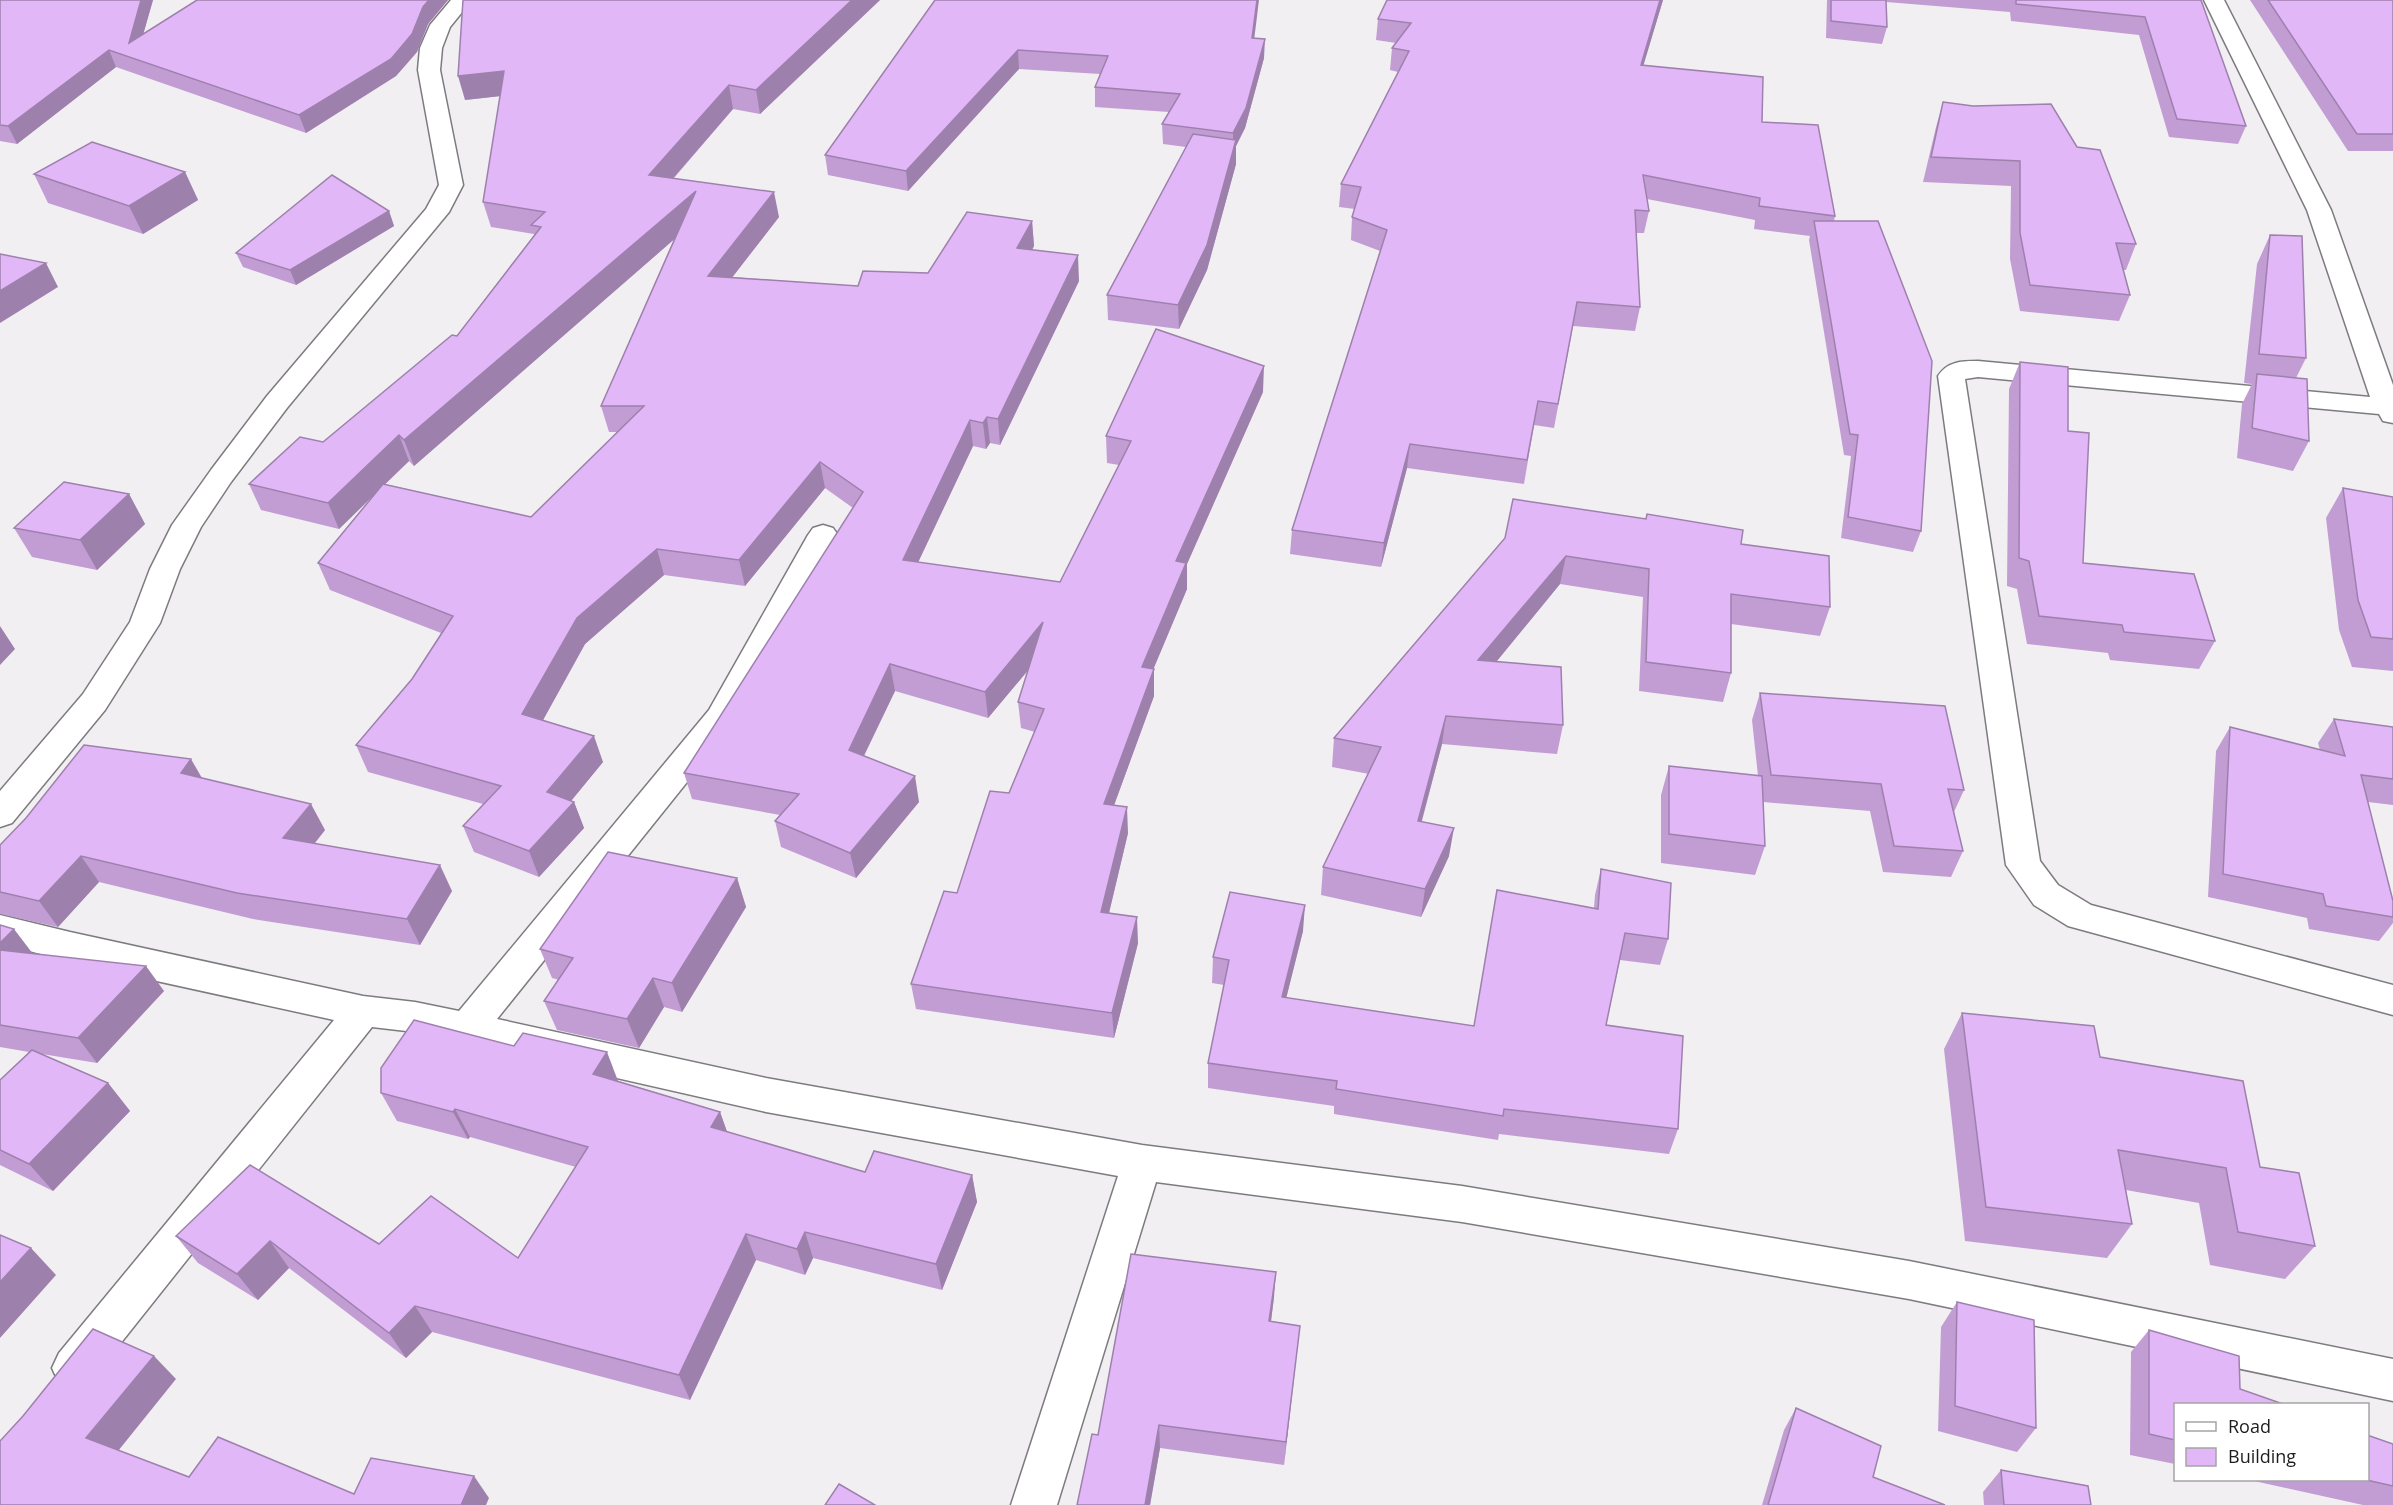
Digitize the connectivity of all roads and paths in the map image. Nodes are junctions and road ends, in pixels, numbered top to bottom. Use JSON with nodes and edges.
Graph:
{"nodes":[{"id":1,"x":462,"y":0,"type":"edge"},
{"id":2,"x":2214,"y":0,"type":"edge"},
{"id":3,"x":2390,"y":411,"type":"edge"},
{"id":4,"x":823,"y":535,"type":"dead end"},
{"id":5,"x":0,"y":814,"type":"edge"},
{"id":6,"x":0,"y":928,"type":"edge"},
{"id":7,"x":2393,"y":1000,"type":"edge"},
{"id":8,"x":363,"y":1011,"type":"junction"},
{"id":9,"x":468,"y":1028,"type":"junction"},
{"id":10,"x":1142,"y":1163,"type":"junction"},
{"id":11,"x":2393,"y":1380,"type":"edge"},
{"id":12,"x":52,"y":1394,"type":"edge"},
{"id":13,"x":1034,"y":1505,"type":"edge"}],
"edges":[{"from":1,"to":5,"type":"street"},
{"from":2,"to":3,"type":"street"},
{"from":3,"to":7,"type":"street"},
{"from":4,"to":9,"type":"street"},
{"from":6,"to":8,"type":"street"},
{"from":8,"to":9,"type":"street"},
{"from":8,"to":12,"type":"street"},
{"from":9,"to":10,"type":"street"},
{"from":10,"to":11,"type":"street"},
{"from":10,"to":13,"type":"street"}]}
